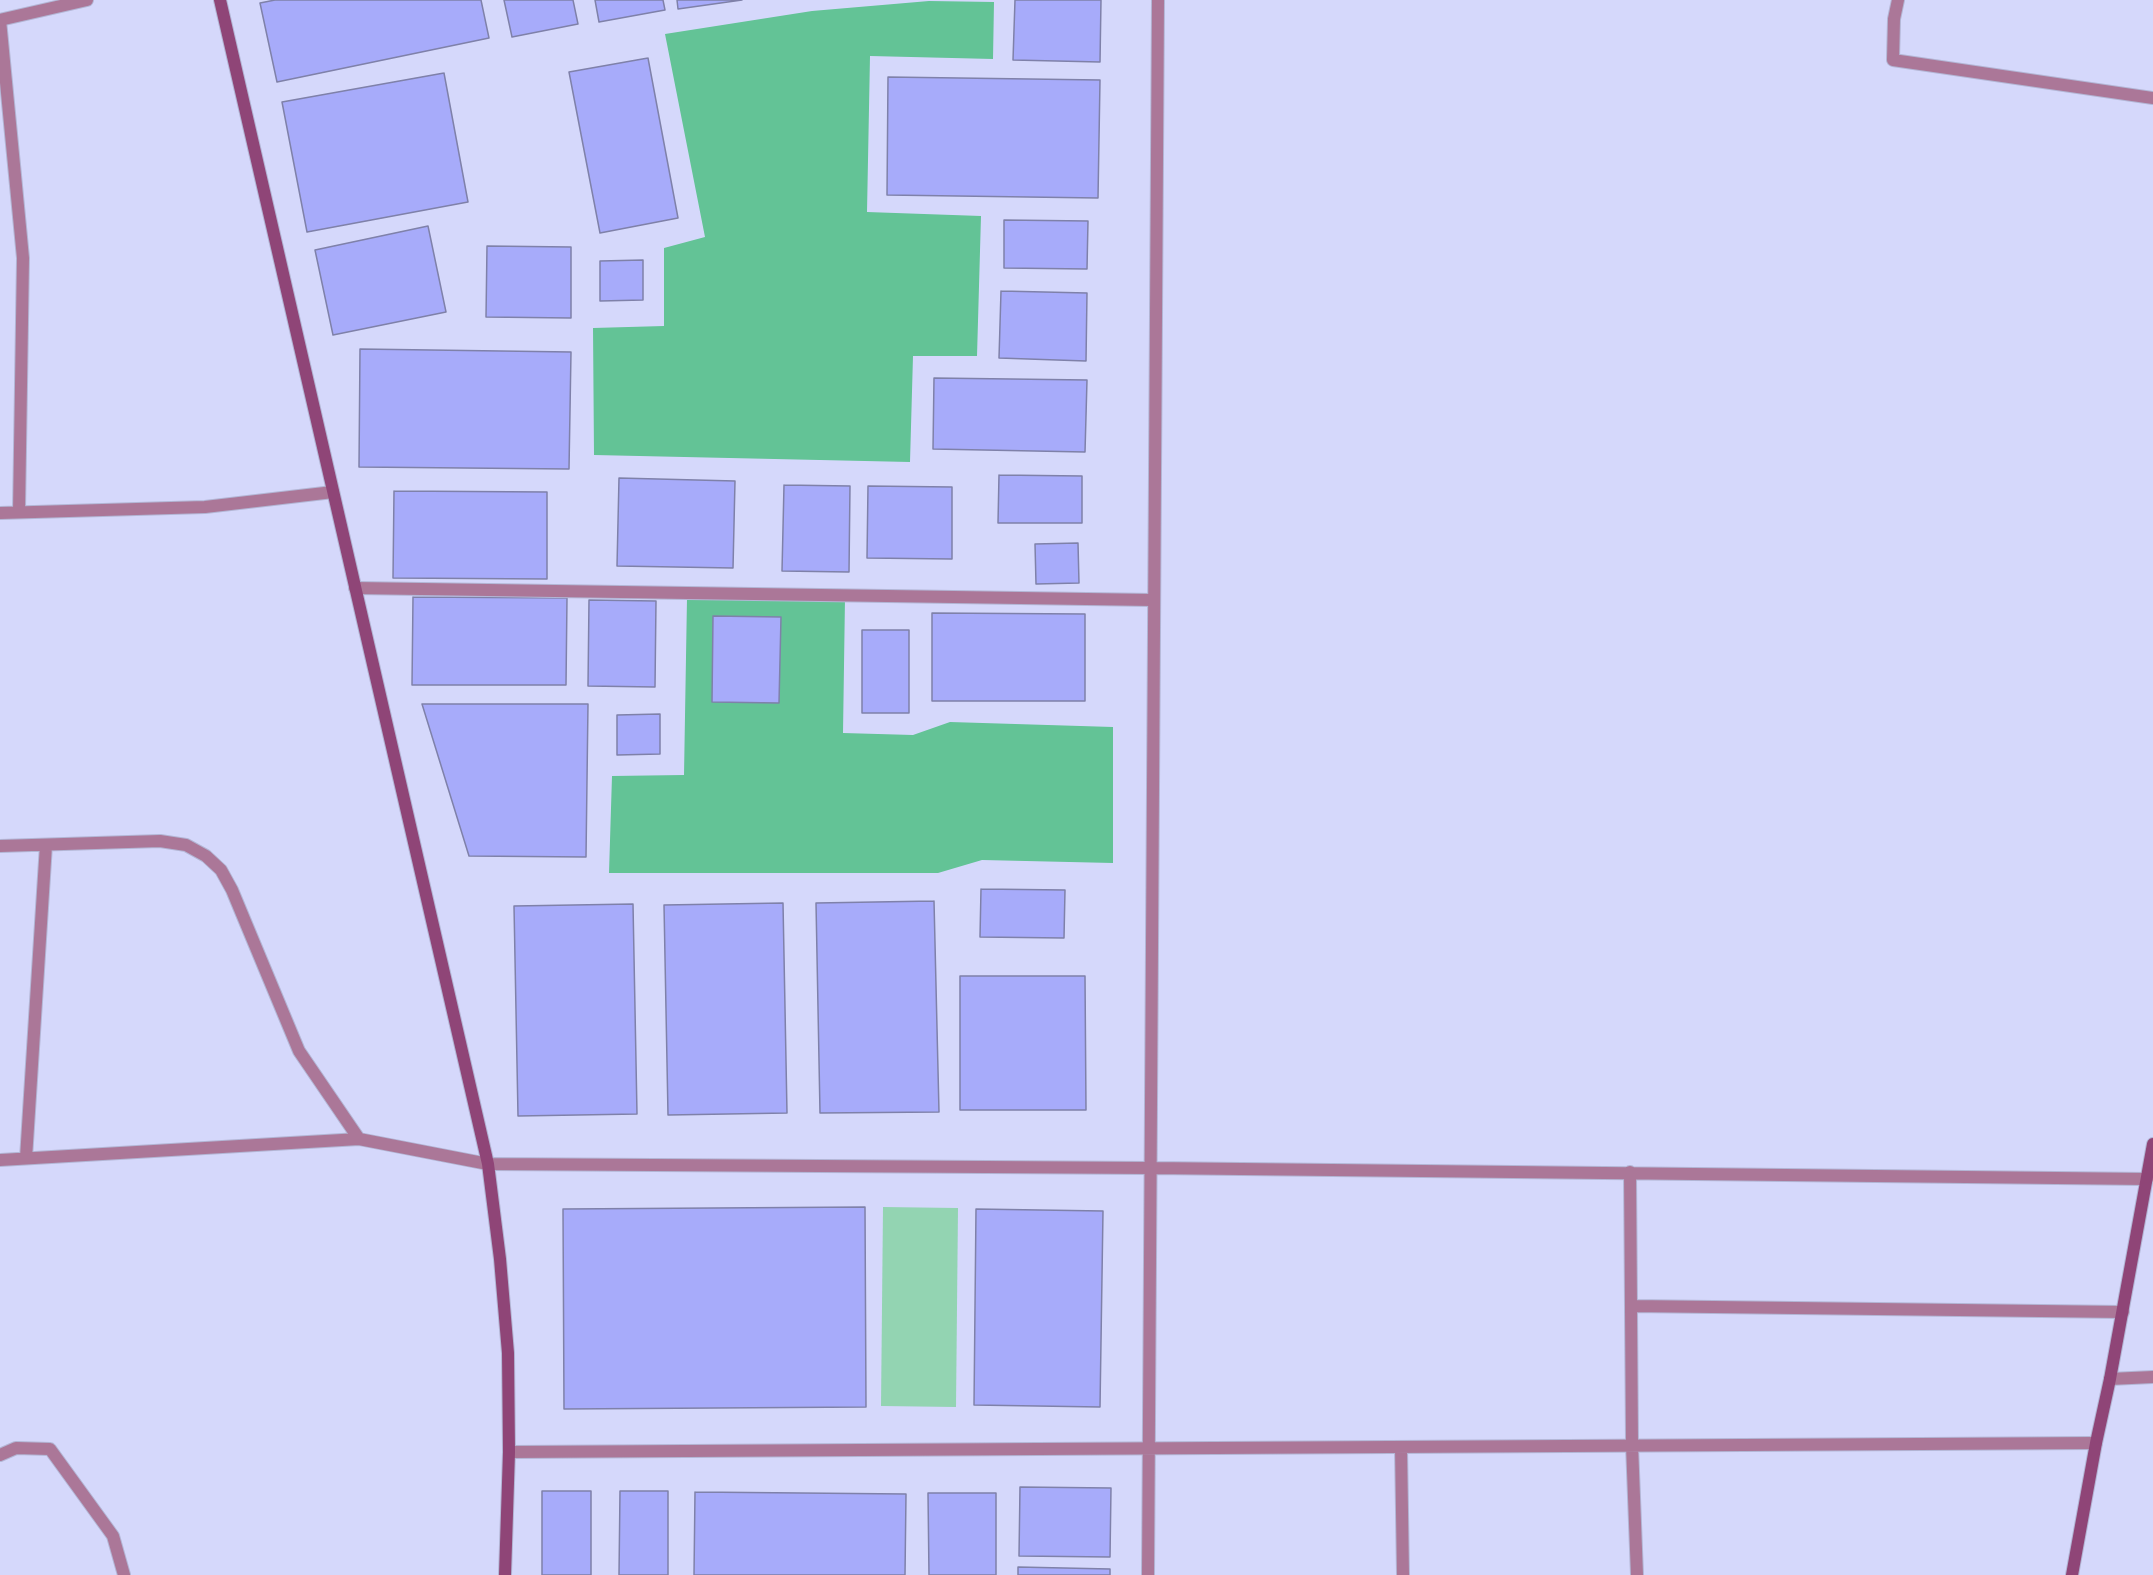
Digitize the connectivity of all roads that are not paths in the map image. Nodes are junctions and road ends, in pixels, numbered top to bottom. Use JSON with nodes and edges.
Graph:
{"nodes":[{"id":1,"x":87,"y":0,"type":"edge"},
{"id":2,"x":220,"y":0,"type":"edge"},
{"id":3,"x":1158,"y":0,"type":"edge"},
{"id":4,"x":1898,"y":0,"type":"edge"},
{"id":5,"x":0,"y":20,"type":"edge"},
{"id":6,"x":2153,"y":98,"type":"edge"},
{"id":7,"x":333,"y":492,"type":"junction"},
{"id":8,"x":19,"y":512,"type":"junction"},
{"id":9,"x":0,"y":513,"type":"edge"},
{"id":10,"x":355,"y":588,"type":"junction"},
{"id":11,"x":1153,"y":600,"type":"junction"},
{"id":12,"x":46,"y":845,"type":"junction"},
{"id":13,"x":0,"y":846,"type":"edge"},
{"id":14,"x":359,"y":1139,"type":"junction"},
{"id":15,"x":2153,"y":1144,"type":"edge"},
{"id":16,"x":27,"y":1158,"type":"junction"},
{"id":17,"x":0,"y":1160,"type":"edge"},
{"id":18,"x":488,"y":1164,"type":"junction"},
{"id":19,"x":1151,"y":1168,"type":"junction"},
{"id":20,"x":1630,"y":1172,"type":"junction"},
{"id":21,"x":2147,"y":1179,"type":"junction"},
{"id":22,"x":1631,"y":1306,"type":"junction"},
{"id":23,"x":2123,"y":1312,"type":"junction"},
{"id":24,"x":2153,"y":1377,"type":"edge"},
{"id":25,"x":2110,"y":1379,"type":"junction"},
{"id":26,"x":2096,"y":1443,"type":"junction"},
{"id":27,"x":1632,"y":1445,"type":"junction"},
{"id":28,"x":1401,"y":1447,"type":"junction"},
{"id":29,"x":1150,"y":1449,"type":"junction"},
{"id":30,"x":509,"y":1452,"type":"junction"},
{"id":31,"x":0,"y":1455,"type":"edge"},
{"id":32,"x":124,"y":1575,"type":"edge"},
{"id":33,"x":505,"y":1575,"type":"edge"},
{"id":34,"x":1148,"y":1575,"type":"edge"},
{"id":35,"x":1402,"y":1575,"type":"edge"},
{"id":36,"x":1637,"y":1575,"type":"edge"},
{"id":37,"x":2072,"y":1575,"type":"edge"}],
"edges":[{"from":1,"to":5,"type":"street"},
{"from":2,"to":7,"type":"main road"},
{"from":3,"to":11,"type":"street"},
{"from":4,"to":6,"type":"street"},
{"from":5,"to":8,"type":"street"},
{"from":7,"to":8,"type":"street"},
{"from":7,"to":10,"type":"main road"},
{"from":8,"to":9,"type":"street"},
{"from":10,"to":11,"type":"street"},
{"from":10,"to":18,"type":"main road"},
{"from":11,"to":19,"type":"street"},
{"from":12,"to":13,"type":"street"},
{"from":12,"to":14,"type":"street"},
{"from":12,"to":16,"type":"street"},
{"from":14,"to":16,"type":"street"},
{"from":14,"to":18,"type":"street"},
{"from":15,"to":21,"type":"main road"},
{"from":16,"to":17,"type":"street"},
{"from":18,"to":19,"type":"street"},
{"from":18,"to":30,"type":"main road"},
{"from":19,"to":20,"type":"street"},
{"from":19,"to":29,"type":"street"},
{"from":20,"to":21,"type":"street"},
{"from":20,"to":22,"type":"street"},
{"from":21,"to":23,"type":"main road"},
{"from":22,"to":23,"type":"street"},
{"from":22,"to":27,"type":"street"},
{"from":23,"to":25,"type":"main road"},
{"from":24,"to":25,"type":"street"},
{"from":25,"to":26,"type":"main road"},
{"from":26,"to":27,"type":"street"},
{"from":26,"to":37,"type":"main road"},
{"from":27,"to":28,"type":"street"},
{"from":27,"to":36,"type":"street"},
{"from":28,"to":29,"type":"street"},
{"from":28,"to":35,"type":"street"},
{"from":29,"to":30,"type":"street"},
{"from":29,"to":34,"type":"street"},
{"from":30,"to":33,"type":"main road"},
{"from":31,"to":32,"type":"street"}]}
